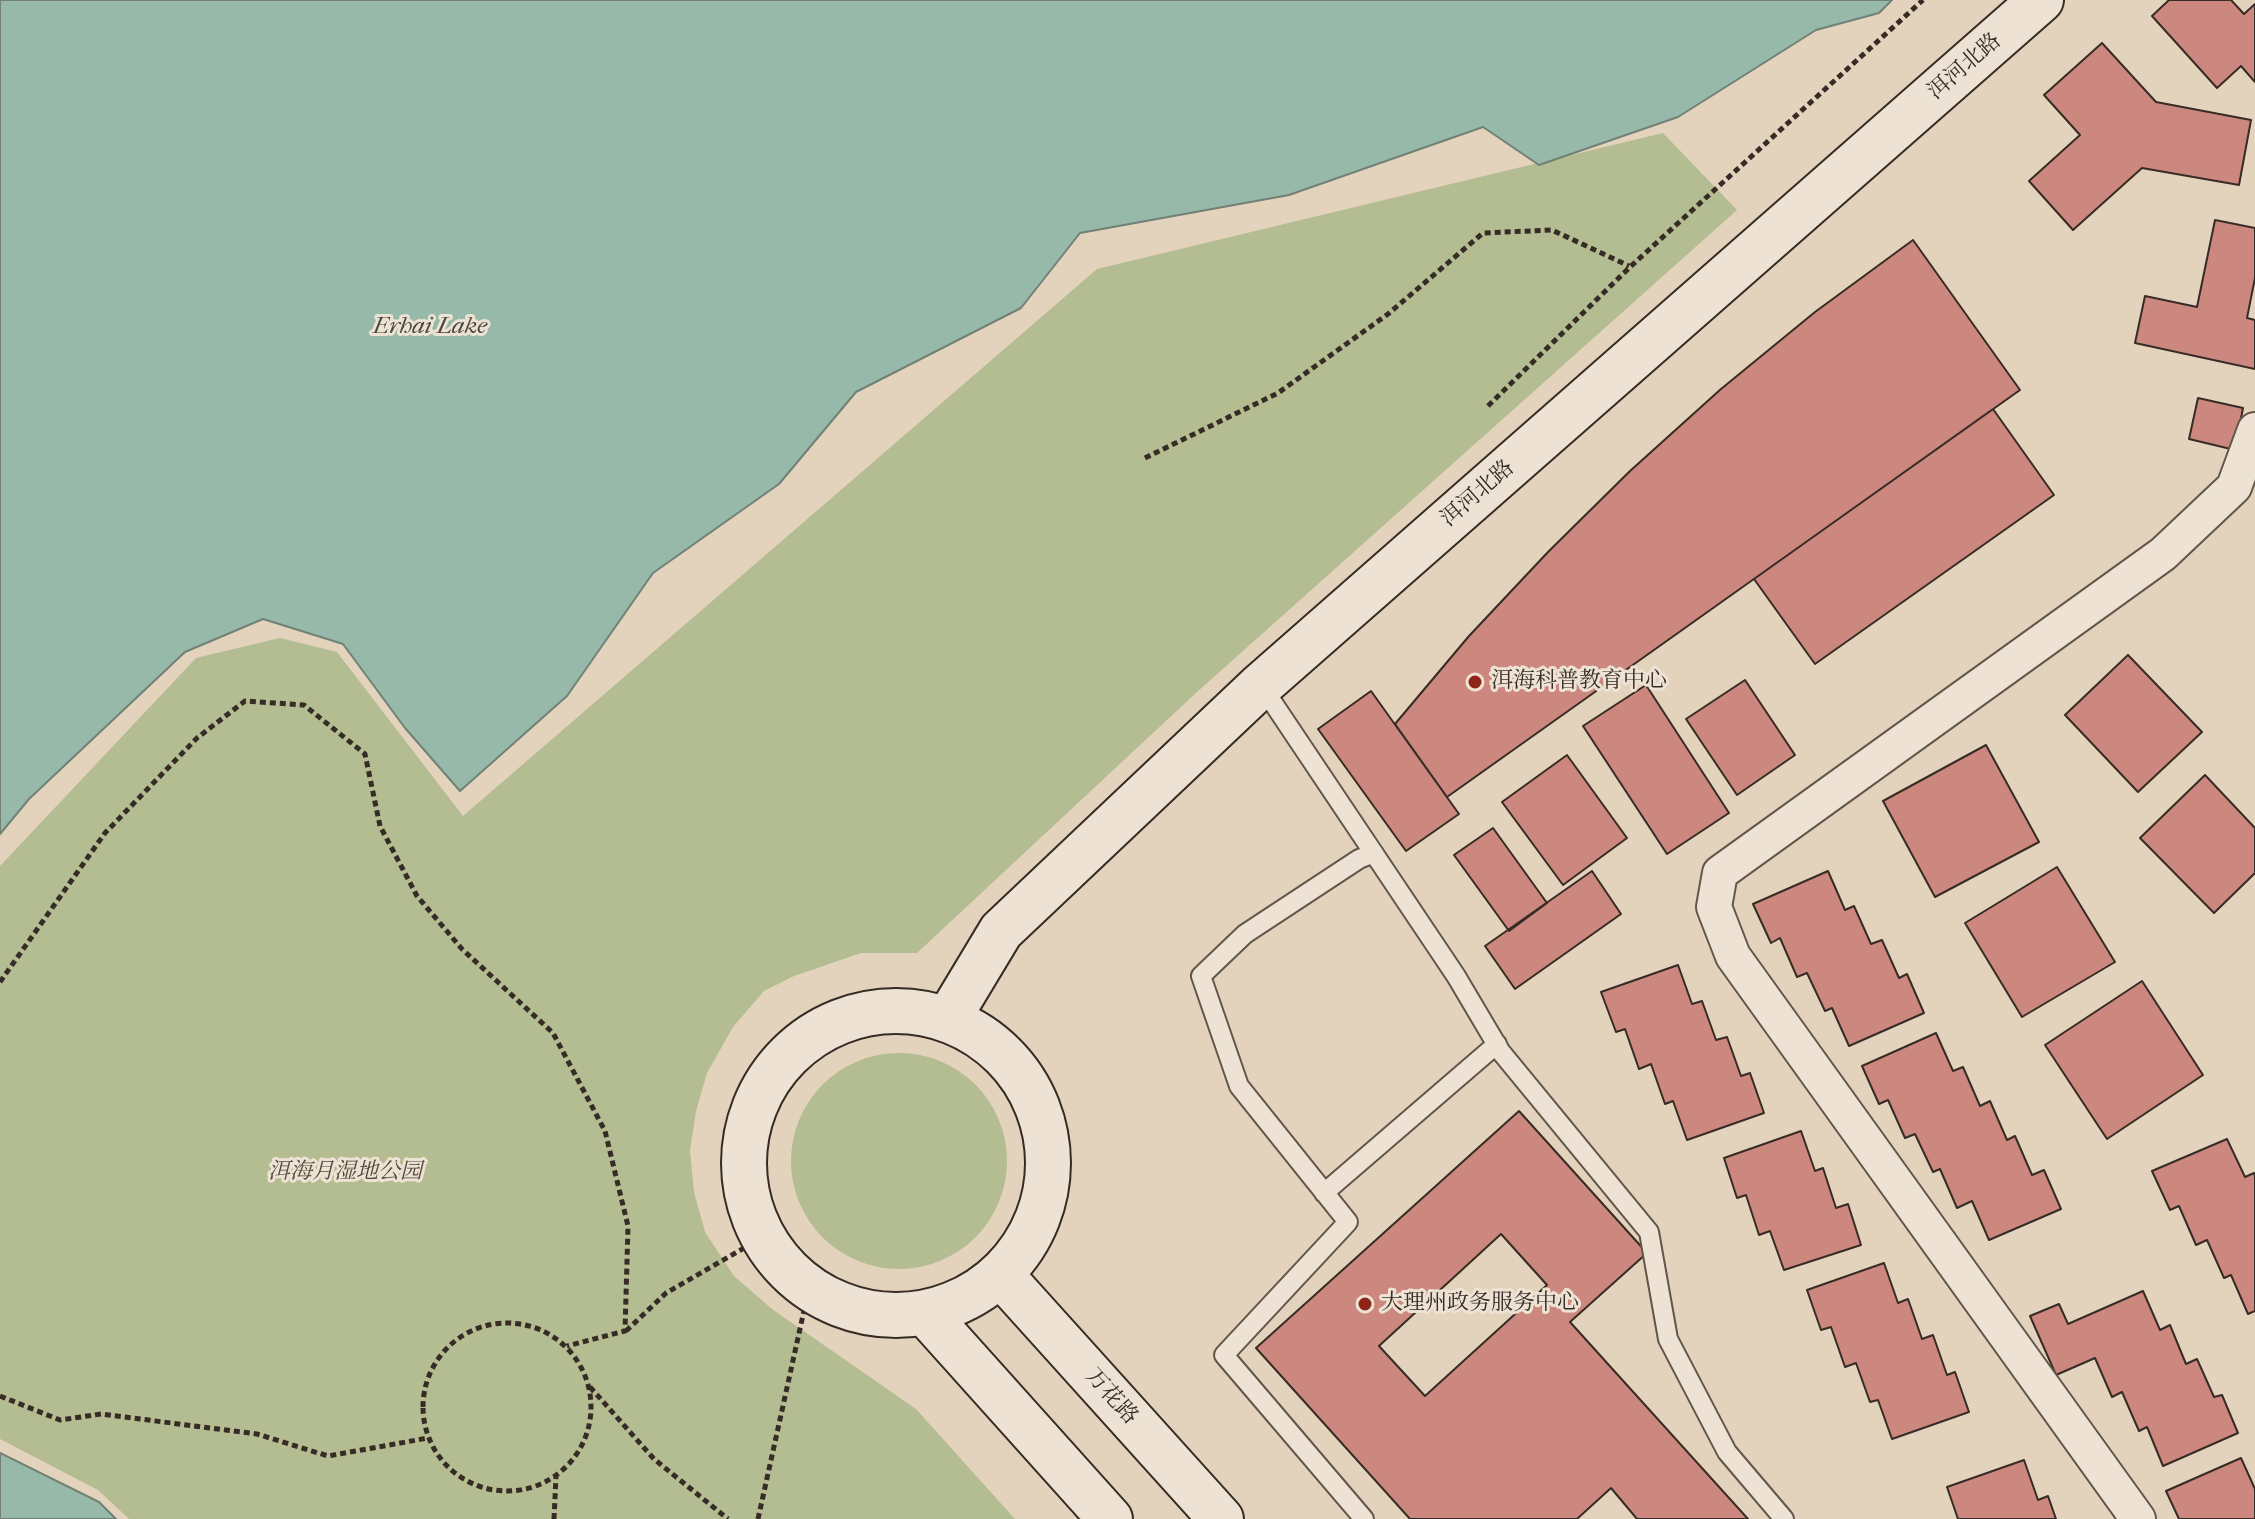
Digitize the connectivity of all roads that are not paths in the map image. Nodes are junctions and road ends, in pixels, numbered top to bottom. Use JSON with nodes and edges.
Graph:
{"nodes":[{"id":1,"x":2041,"y":0,"type":"edge"},
{"id":2,"x":2255,"y":430,"type":"edge"},
{"id":3,"x":1261,"y":685,"type":"junction"},
{"id":4,"x":1374,"y":853,"type":"junction"},
{"id":5,"x":948,"y":1019,"type":"junction"},
{"id":6,"x":1497,"y":1044,"type":"junction"},
{"id":7,"x":1324,"y":1193,"type":"junction"},
{"id":8,"x":1001,"y":1275,"type":"junction"},
{"id":9,"x":927,"y":1315,"type":"junction"},
{"id":10,"x":1110,"y":1519,"type":"edge"},
{"id":11,"x":1221,"y":1519,"type":"edge"},
{"id":12,"x":1364,"y":1519,"type":"edge"},
{"id":13,"x":1784,"y":1519,"type":"edge"},
{"id":14,"x":2138,"y":1519,"type":"edge"}],
"edges":[{"from":1,"to":3,"type":"street","name":"洱河北路"},
{"from":2,"to":14,"type":"street"},
{"from":3,"to":4,"type":"lane"},
{"from":3,"to":5,"type":"street","name":"洱河北路"},
{"from":4,"to":6,"type":"lane"},
{"from":4,"to":7,"type":"lane"},
{"from":5,"to":8,"type":"street"},
{"from":5,"to":9,"type":"street"},
{"from":6,"to":7,"type":"lane"},
{"from":6,"to":13,"type":"lane"},
{"from":7,"to":12,"type":"lane"},
{"from":8,"to":9,"type":"street"},
{"from":8,"to":11,"type":"street","name":"万花路"},
{"from":9,"to":10,"type":"street"}]}
